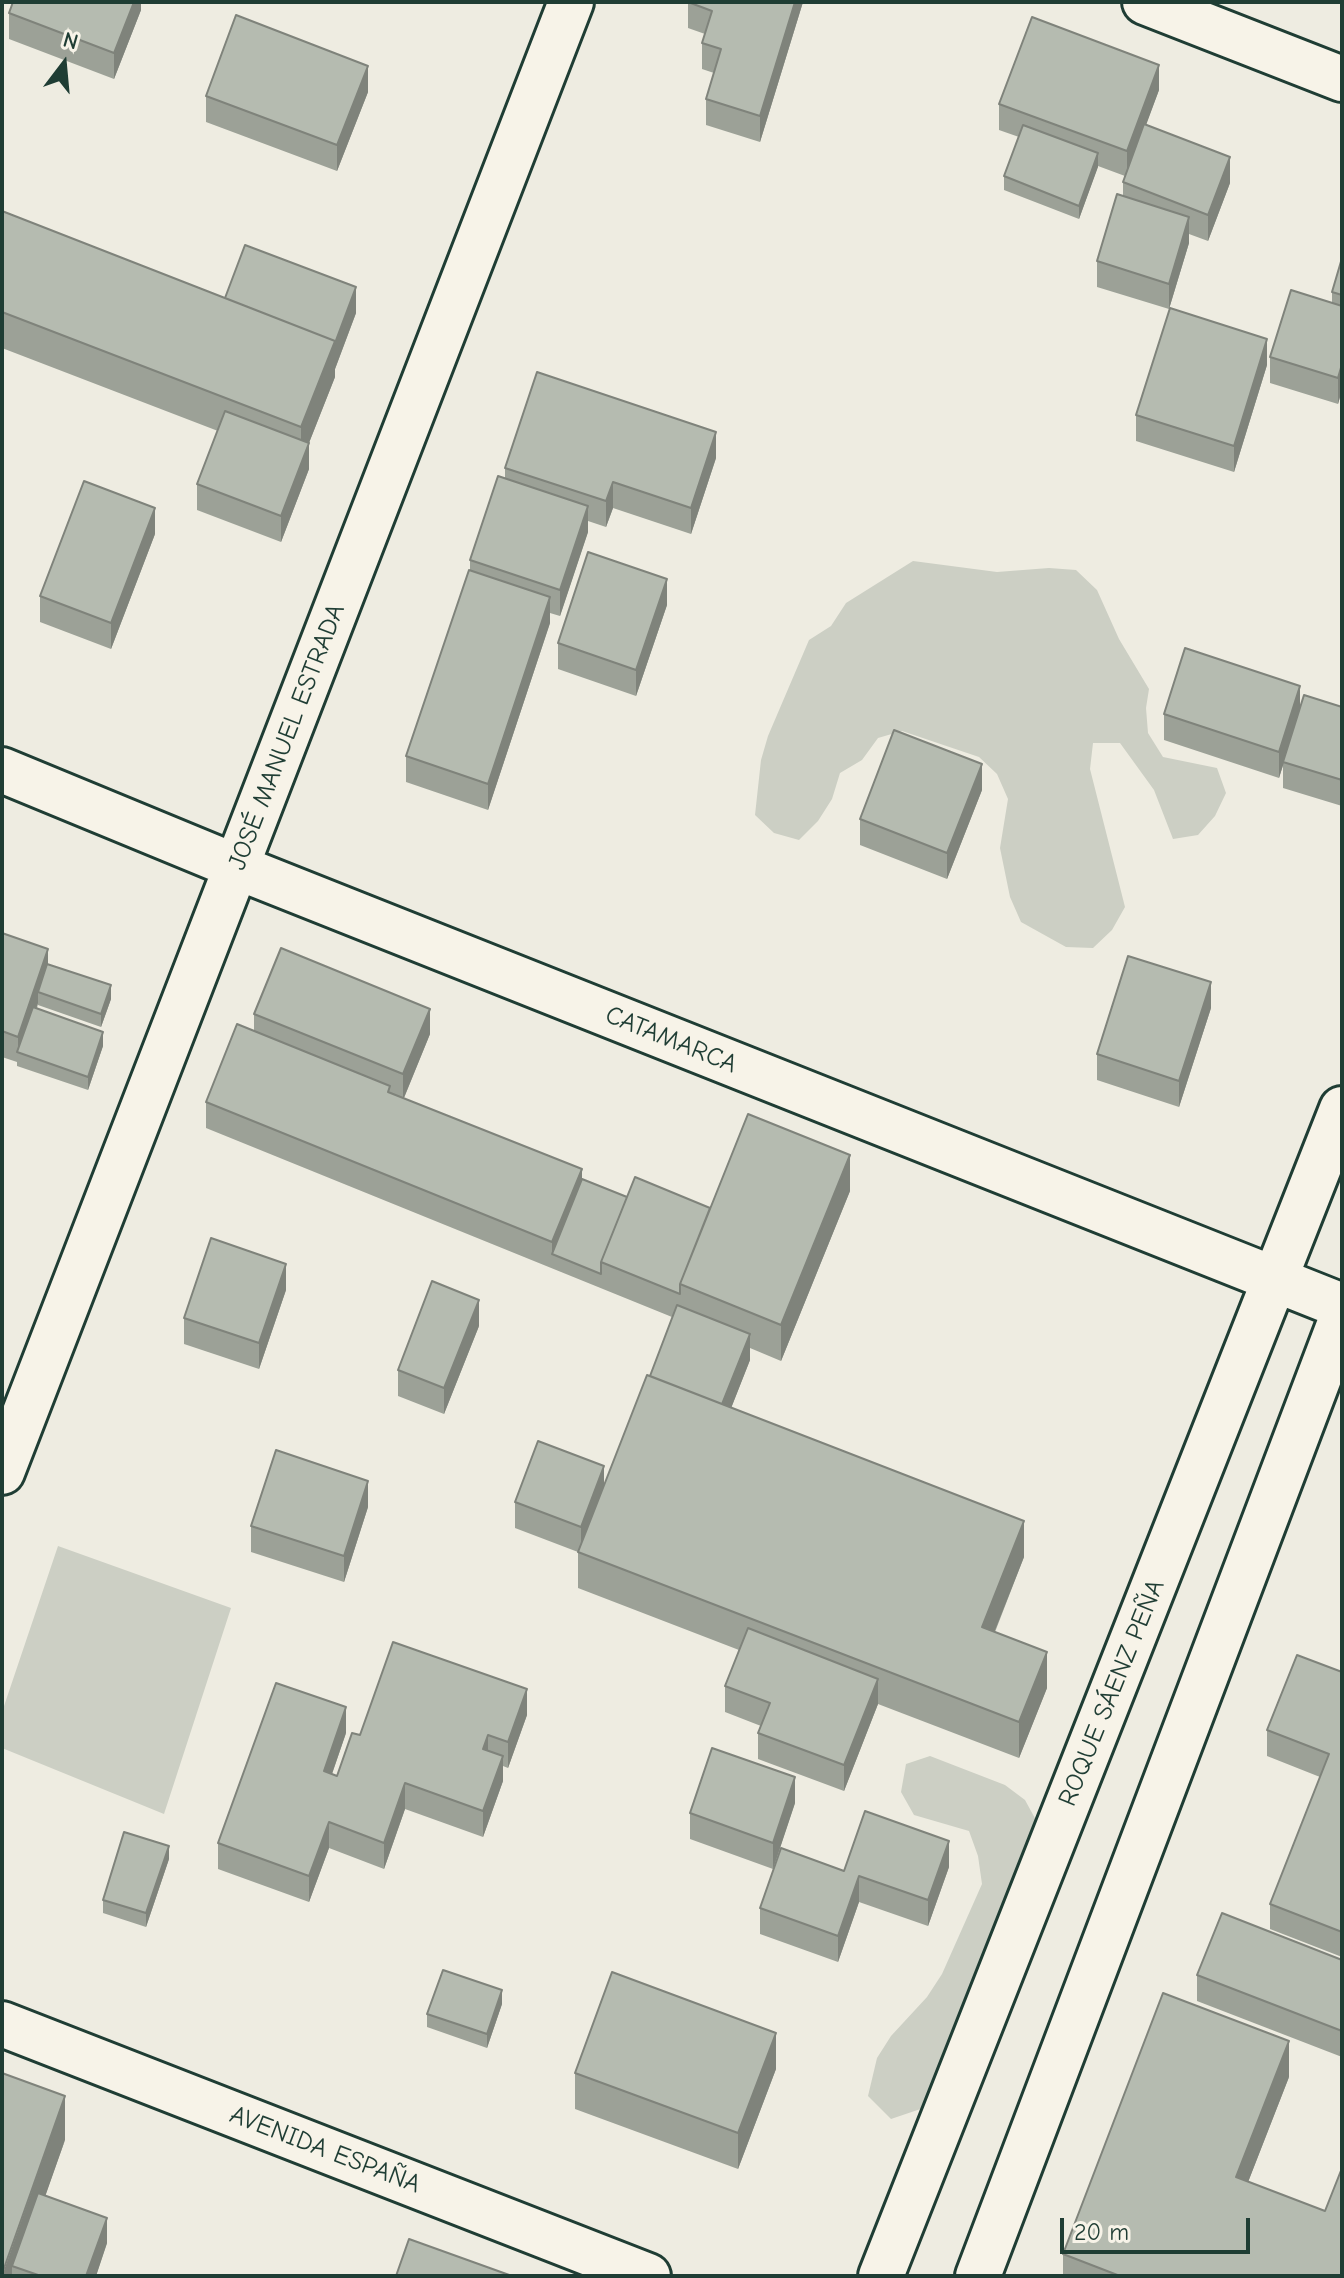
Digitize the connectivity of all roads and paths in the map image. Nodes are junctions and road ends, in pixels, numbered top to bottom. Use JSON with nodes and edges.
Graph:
{"nodes":[{"id":1,"x":571,"y":2,"type":"edge"},
{"id":2,"x":1145,"y":2,"type":"edge"},
{"id":3,"x":1342,"y":79,"type":"edge"},
{"id":4,"x":2,"y":770,"type":"edge"},
{"id":5,"x":237,"y":867,"type":"junction"},
{"id":6,"x":1342,"y":1109,"type":"edge"},
{"id":7,"x":1275,"y":1280,"type":"junction"},
{"id":8,"x":1342,"y":1306,"type":"edge"},
{"id":9,"x":1342,"y":1317,"type":"edge"},
{"id":10,"x":2,"y":1472,"type":"edge"},
{"id":11,"x":2,"y":2024,"type":"edge"},
{"id":12,"x":648,"y":2276,"type":"edge"},
{"id":13,"x":881,"y":2276,"type":"edge"},
{"id":14,"x":978,"y":2276,"type":"edge"}],
"edges":[{"from":1,"to":5,"type":"street","name":"JOSÉ MANUEL ESTRADA"},
{"from":2,"to":3,"type":"street"},
{"from":4,"to":5,"type":"street","name":"CATAMARCA"},
{"from":5,"to":7,"type":"street","name":"CATAMARCA"},
{"from":5,"to":10,"type":"street","name":"JOSÉ MANUEL ESTRADA"},
{"from":6,"to":7,"type":"street","name":"ROQUE SÁENZ PEÑA"},
{"from":7,"to":8,"type":"street","name":"CATAMARCA"},
{"from":7,"to":13,"type":"street","name":"ROQUE SÁENZ PEÑA"},
{"from":9,"to":14,"type":"street"},
{"from":11,"to":12,"type":"street","name":"AVENIDA ESPAÑA"}]}
